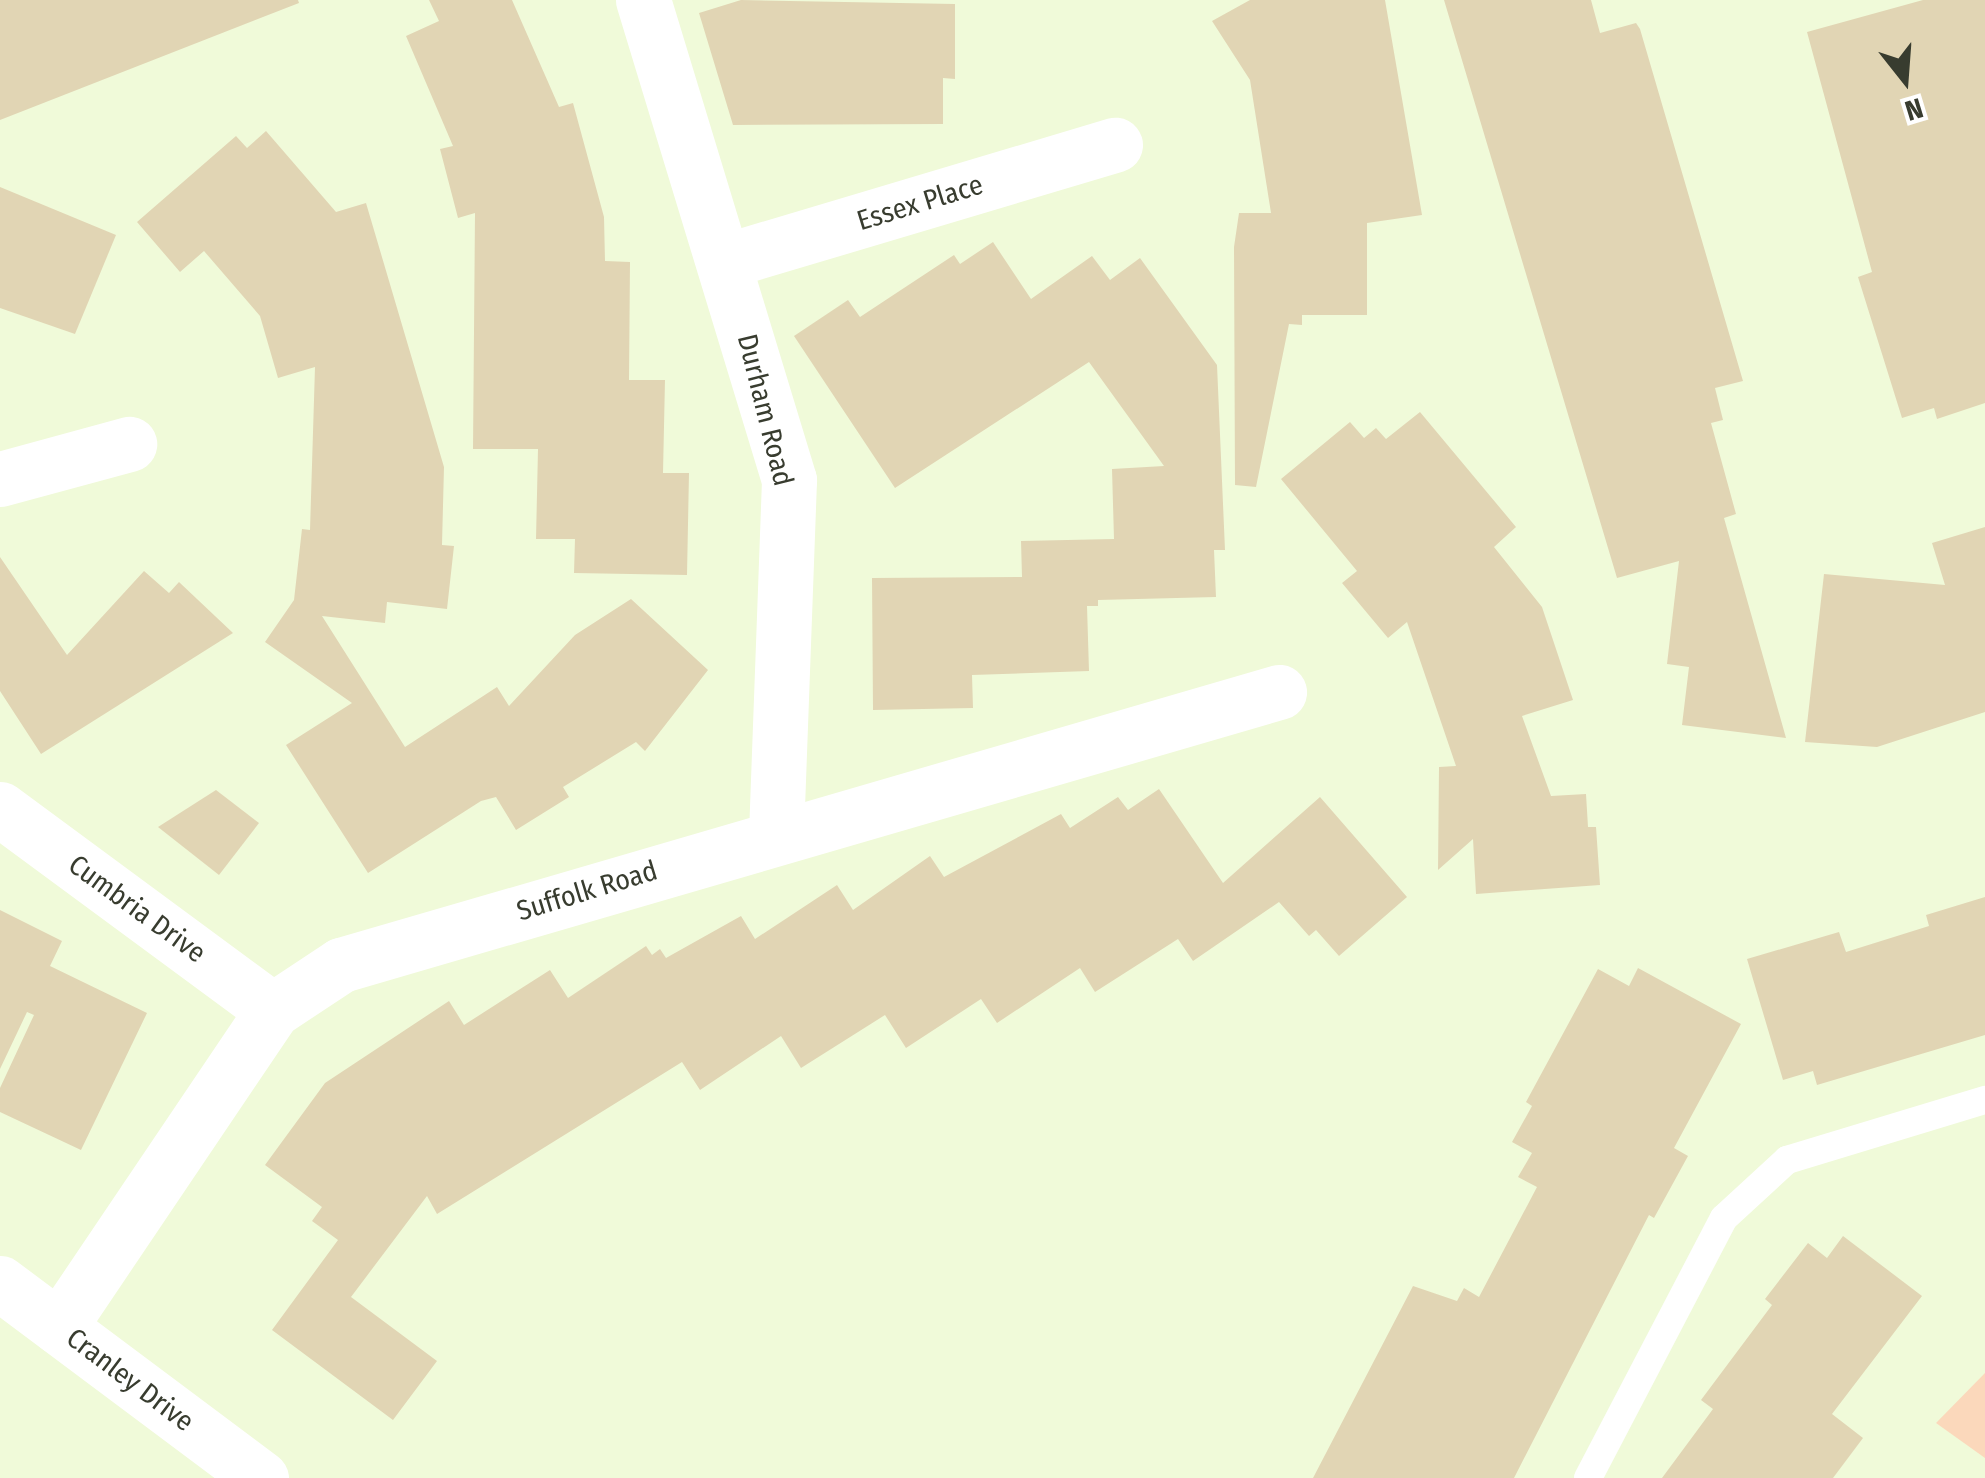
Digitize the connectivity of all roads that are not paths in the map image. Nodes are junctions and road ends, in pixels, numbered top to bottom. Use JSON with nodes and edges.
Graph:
{"nodes":[{"id":1,"x":643,"y":0,"type":"edge"},
{"id":2,"x":1116,"y":144,"type":"dead end"},
{"id":3,"x":725,"y":261,"type":"junction"},
{"id":4,"x":129,"y":444,"type":"dead end"},
{"id":5,"x":0,"y":479,"type":"edge"},
{"id":6,"x":1280,"y":692,"type":"dead end"},
{"id":7,"x":0,"y":809,"type":"edge"},
{"id":8,"x":776,"y":834,"type":"junction"},
{"id":9,"x":274,"y":1010,"type":"junction"},
{"id":10,"x":1985,"y":1100,"type":"edge"},
{"id":11,"x":0,"y":1283,"type":"edge"},
{"id":12,"x":59,"y":1327,"type":"junction"},
{"id":13,"x":261,"y":1478,"type":"edge"},
{"id":14,"x":1588,"y":1478,"type":"edge"}],
"edges":[{"from":1,"to":3,"type":"street","name":"Durham Road"},
{"from":2,"to":3,"type":"street","name":"Essex Place"},
{"from":3,"to":8,"type":"street","name":"Durham Road"},
{"from":4,"to":5,"type":"street"},
{"from":6,"to":8,"type":"street","name":"Suffolk Road"},
{"from":7,"to":9,"type":"street","name":"Cumbria Drive"},
{"from":8,"to":9,"type":"street","name":"Suffolk Road"},
{"from":9,"to":12,"type":"street","name":"Suffolk Road"},
{"from":10,"to":14,"type":"lane"},
{"from":11,"to":12,"type":"street","name":"Cranley Drive"},
{"from":12,"to":13,"type":"street","name":"Cranley Drive"}]}
